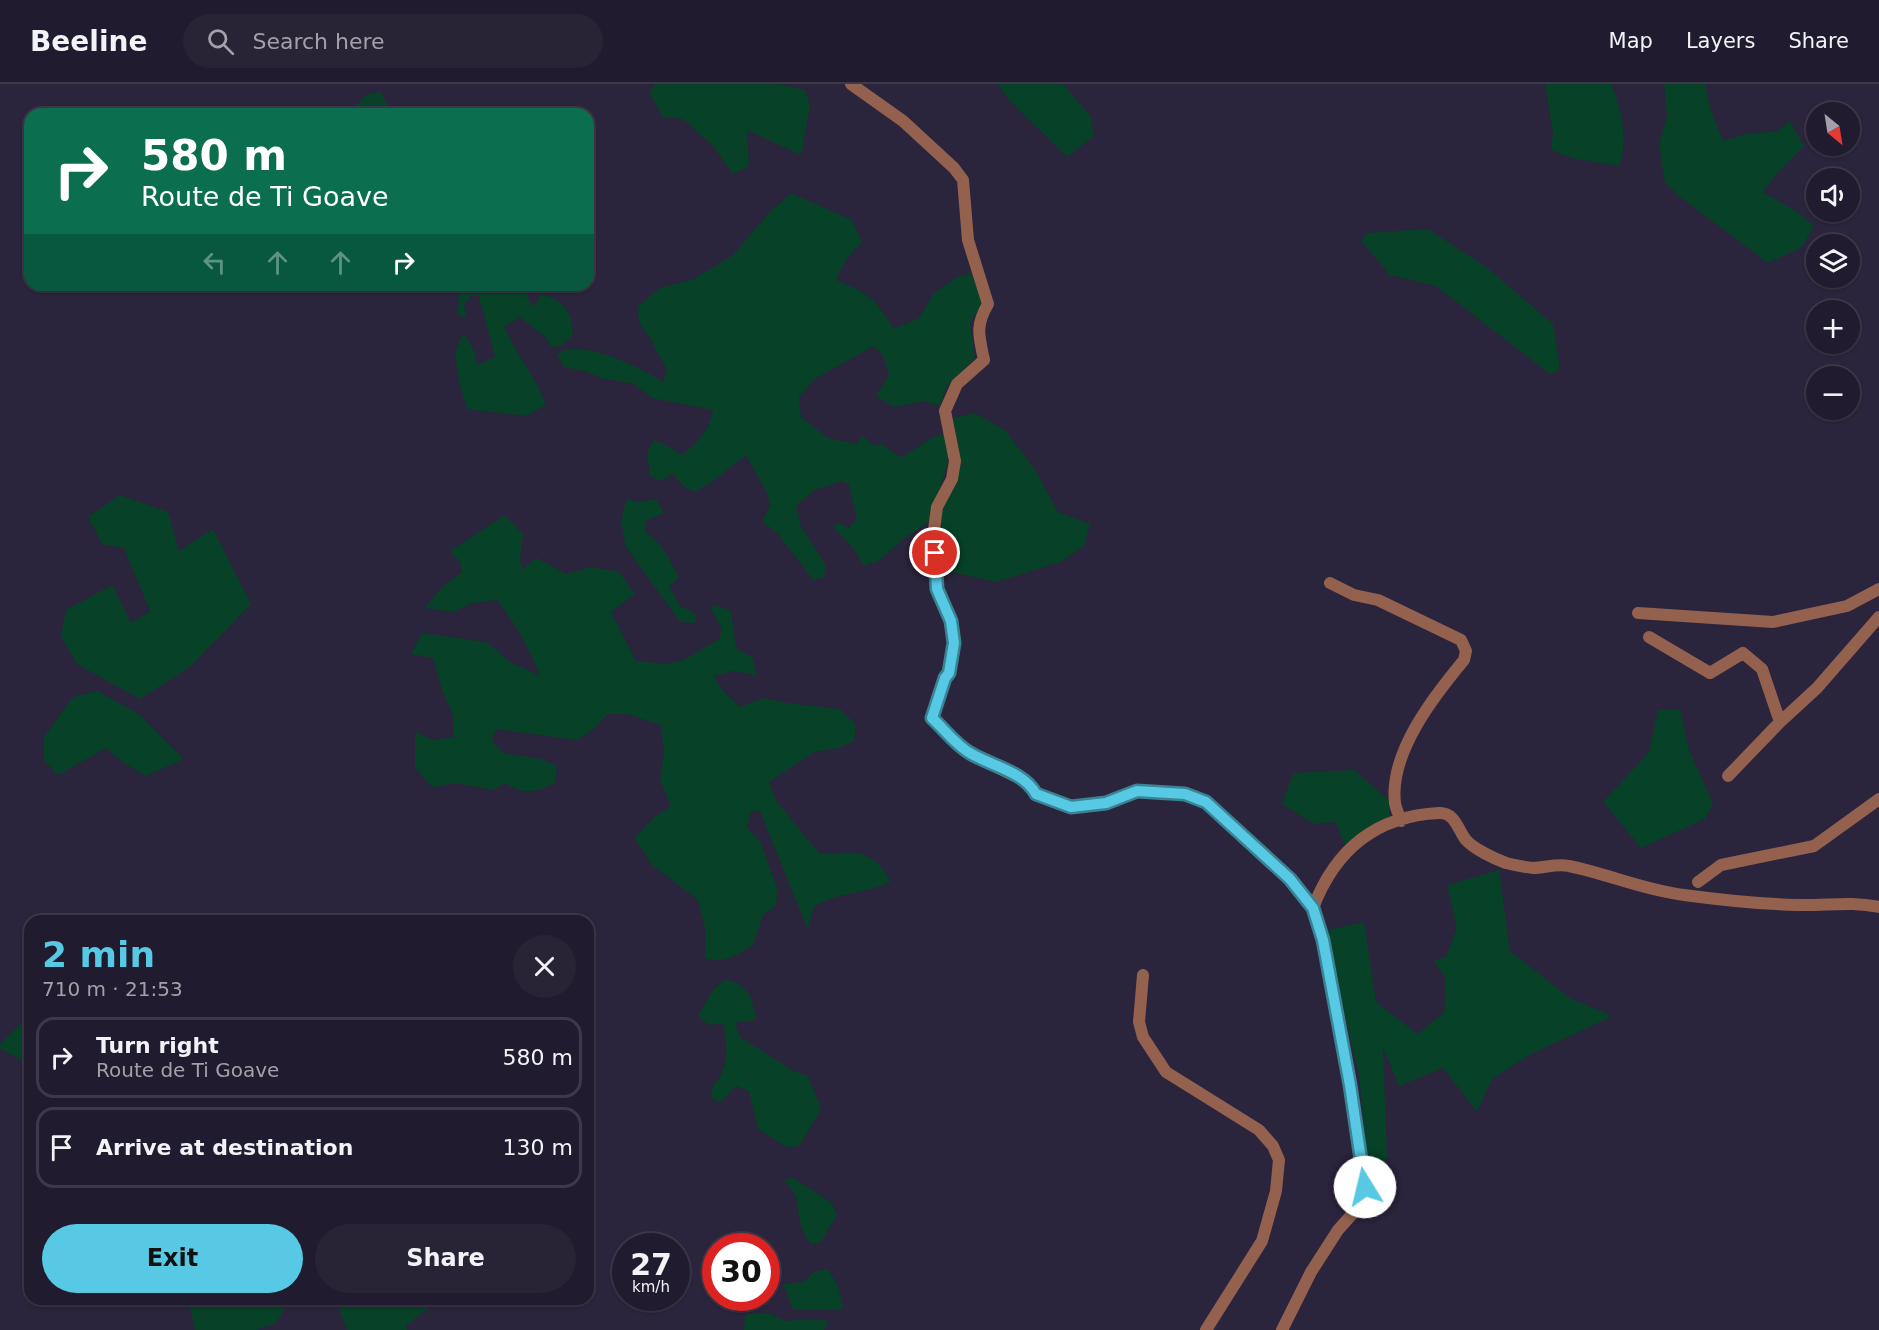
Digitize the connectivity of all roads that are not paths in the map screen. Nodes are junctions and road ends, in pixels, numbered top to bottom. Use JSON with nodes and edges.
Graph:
{"nodes":[{"id":1,"x":850,"y":84,"type":"edge"},
{"id":2,"x":1330,"y":583,"type":"dead end"},
{"id":3,"x":1879,"y":589,"type":"edge"},
{"id":4,"x":1638,"y":613,"type":"dead end"},
{"id":5,"x":1879,"y":617,"type":"edge"},
{"id":6,"x":1649,"y":637,"type":"dead end"},
{"id":7,"x":1780,"y":722,"type":"junction"},
{"id":8,"x":1728,"y":776,"type":"dead end"},
{"id":9,"x":1879,"y":799,"type":"edge"},
{"id":10,"x":1401,"y":821,"type":"junction"},
{"id":11,"x":1698,"y":882,"type":"dead end"},
{"id":12,"x":1879,"y":907,"type":"edge"},
{"id":13,"x":1313,"y":908,"type":"junction"},
{"id":14,"x":1143,"y":975,"type":"dead end"},
{"id":15,"x":1206,"y":1330,"type":"edge"},
{"id":16,"x":1282,"y":1330,"type":"edge"}],
"edges":[{"from":1,"to":13,"type":"street"},
{"from":2,"to":10,"type":"street"},
{"from":3,"to":4,"type":"street"},
{"from":5,"to":7,"type":"street"},
{"from":6,"to":7,"type":"street"},
{"from":7,"to":8,"type":"street"},
{"from":9,"to":11,"type":"street"},
{"from":10,"to":12,"type":"street"},
{"from":10,"to":13,"type":"street"},
{"from":13,"to":16,"type":"street"},
{"from":14,"to":15,"type":"street"}]}
